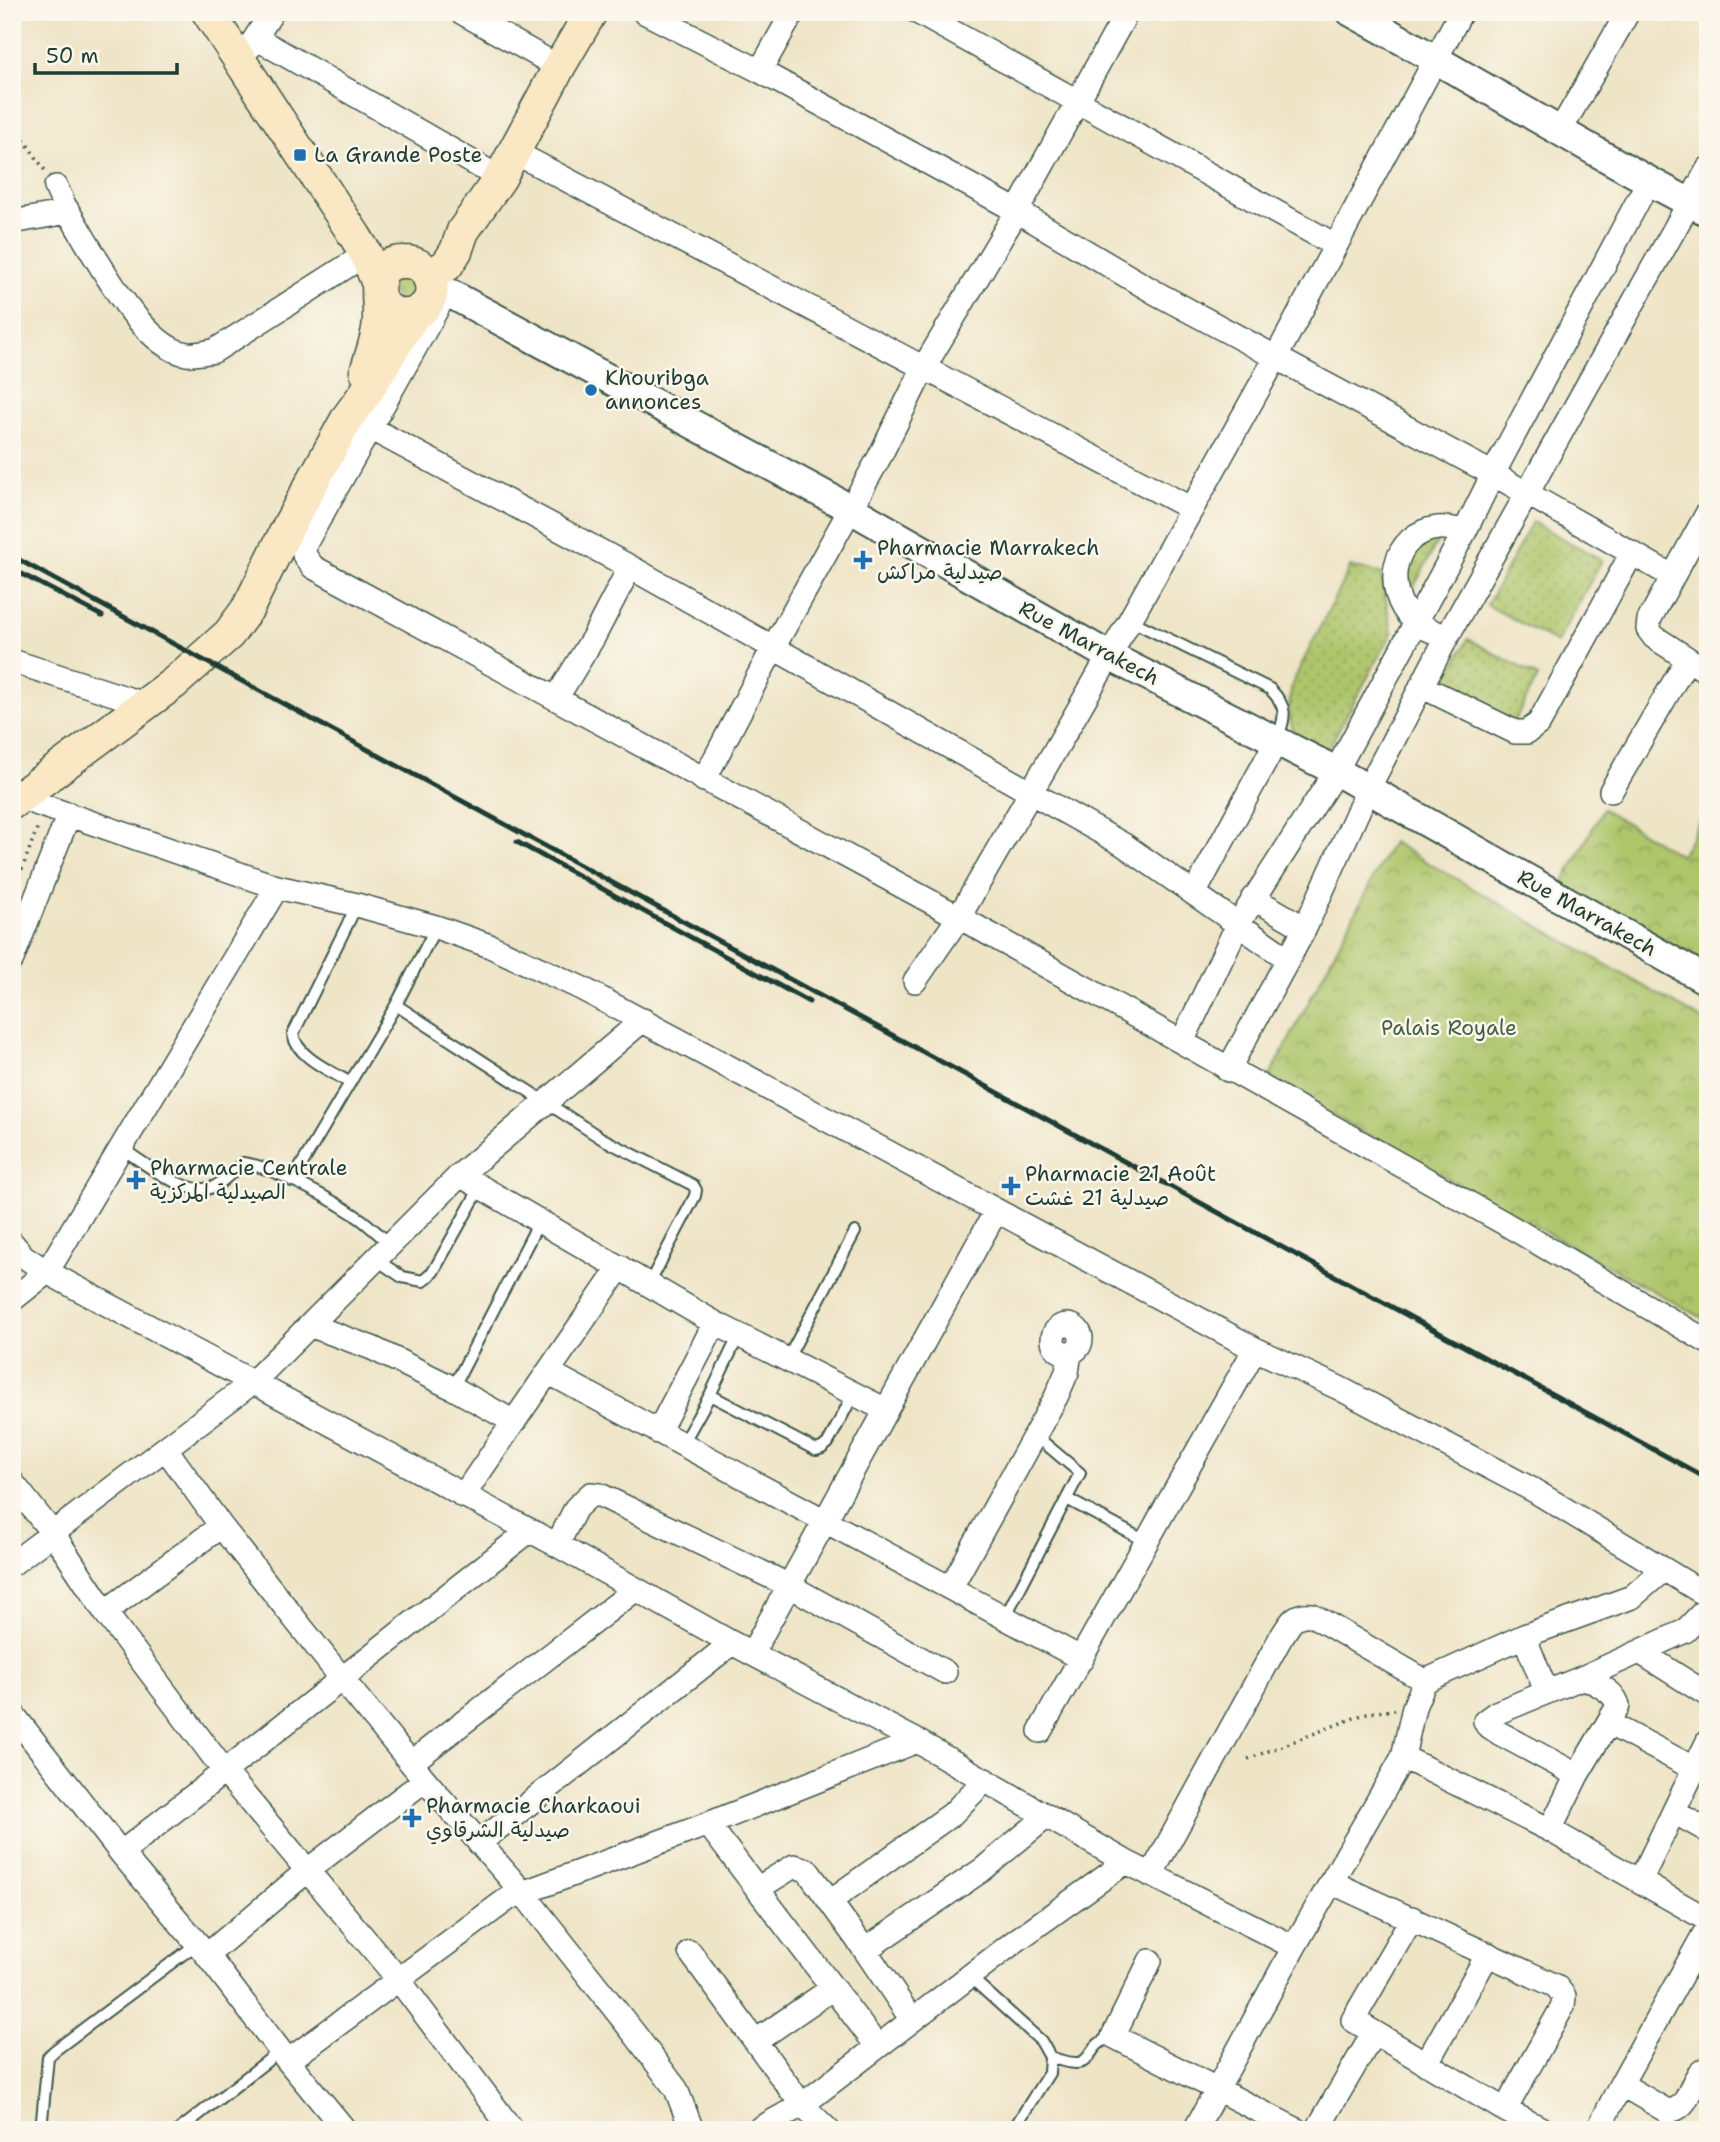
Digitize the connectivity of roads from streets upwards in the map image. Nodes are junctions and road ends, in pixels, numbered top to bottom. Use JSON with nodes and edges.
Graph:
{"nodes":[{"id":1,"x":208,"y":12,"type":"edge"},
{"id":2,"x":272,"y":12,"type":"edge"},
{"id":3,"x":461,"y":12,"type":"edge"},
{"id":4,"x":591,"y":12,"type":"edge"},
{"id":5,"x":645,"y":12,"type":"edge"},
{"id":6,"x":793,"y":12,"type":"edge"},
{"id":7,"x":917,"y":12,"type":"edge"},
{"id":8,"x":1127,"y":12,"type":"edge"},
{"id":9,"x":1352,"y":12,"type":"edge"},
{"id":10,"x":1461,"y":12,"type":"edge"},
{"id":11,"x":1628,"y":12,"type":"edge"},
{"id":12,"x":248,"y":50,"type":"junction"},
{"id":13,"x":1436,"y":58,"type":"junction"},
{"id":14,"x":559,"y":67,"type":"junction"},
{"id":15,"x":760,"y":71,"type":"junction"},
{"id":16,"x":1078,"y":101,"type":"junction"},
{"id":17,"x":1560,"y":131,"type":"junction"},
{"id":18,"x":507,"y":165,"type":"junction"},
{"id":19,"x":1708,"y":169,"type":"edge"},
{"id":20,"x":1648,"y":182,"type":"junction"},
{"id":21,"x":56,"y":187,"type":"road end"},
{"id":22,"x":1698,"y":207,"type":"edge"},
{"id":23,"x":1017,"y":211,"type":"junction"},
{"id":24,"x":68,"y":212,"type":"junction"},
{"id":25,"x":342,"y":217,"type":"junction"},
{"id":26,"x":12,"y":222,"type":"edge"},
{"id":27,"x":1335,"y":245,"type":"junction"},
{"id":28,"x":366,"y":254,"type":"junction"},
{"id":29,"x":425,"y":276,"type":"junction"},
{"id":30,"x":378,"y":291,"type":"junction"},
{"id":31,"x":414,"y":314,"type":"junction"},
{"id":32,"x":1275,"y":359,"type":"junction"},
{"id":33,"x":923,"y":369,"type":"junction"},
{"id":34,"x":359,"y":416,"type":"junction"},
{"id":35,"x":1493,"y":474,"type":"junction"},
{"id":36,"x":1528,"y":495,"type":"junction"},
{"id":37,"x":849,"y":508,"type":"junction"},
{"id":38,"x":1192,"y":509,"type":"junction"},
{"id":39,"x":1708,"y":512,"type":"edge"},
{"id":40,"x":1465,"y":531,"type":"junction"},
{"id":41,"x":1632,"y":553,"type":"junction"},
{"id":42,"x":631,"y":566,"type":"junction"},
{"id":43,"x":1672,"y":576,"type":"junction"},
{"id":44,"x":1415,"y":623,"type":"junction"},
{"id":45,"x":1447,"y":637,"type":"junction"},
{"id":46,"x":773,"y":648,"type":"junction"},
{"id":47,"x":1109,"y":656,"type":"junction"},
{"id":48,"x":1687,"y":660,"type":"junction"},
{"id":49,"x":12,"y":661,"type":"edge"},
{"id":50,"x":1708,"y":671,"type":"edge"},
{"id":51,"x":1421,"y":686,"type":"junction"},
{"id":52,"x":558,"y":697,"type":"junction"},
{"id":53,"x":144,"y":704,"type":"junction"},
{"id":54,"x":1277,"y":740,"type":"junction"},
{"id":55,"x":1336,"y":771,"type":"junction"},
{"id":56,"x":704,"y":780,"type":"junction"},
{"id":57,"x":1368,"y":789,"type":"junction"},
{"id":58,"x":1611,"y":791,"type":"dead end"},
{"id":59,"x":1029,"y":792,"type":"junction"},
{"id":60,"x":15,"y":799,"type":"edge"},
{"id":61,"x":69,"y":814,"type":"junction"},
{"id":62,"x":277,"y":887,"type":"junction"},
{"id":63,"x":1194,"y":894,"type":"junction"},
{"id":64,"x":1253,"y":898,"type":"junction"},
{"id":65,"x":959,"y":917,"type":"junction"},
{"id":66,"x":1238,"y":924,"type":"junction"},
{"id":67,"x":1305,"y":928,"type":"junction"},
{"id":68,"x":1288,"y":959,"type":"junction"},
{"id":69,"x":12,"y":960,"type":"edge"},
{"id":70,"x":915,"y":981,"type":"dead end"},
{"id":71,"x":1708,"y":981,"type":"edge"},
{"id":72,"x":643,"y":1020,"type":"junction"},
{"id":73,"x":1182,"y":1042,"type":"junction"},
{"id":74,"x":1228,"y":1070,"type":"junction"},
{"id":75,"x":460,"y":1175,"type":"junction"},
{"id":76,"x":996,"y":1211,"type":"junction"},
{"id":77,"x":12,"y":1243,"type":"edge"},
{"id":78,"x":620,"y":1267,"type":"junction"},
{"id":79,"x":47,"y":1272,"type":"junction"},
{"id":80,"x":12,"y":1300,"type":"edge"},
{"id":81,"x":715,"y":1323,"type":"junction"},
{"id":82,"x":312,"y":1326,"type":"junction"},
{"id":83,"x":1708,"y":1342,"type":"edge"},
{"id":84,"x":1255,"y":1349,"type":"junction"},
{"id":85,"x":1070,"y":1353,"type":"dead end"},
{"id":86,"x":548,"y":1372,"type":"junction"},
{"id":87,"x":253,"y":1382,"type":"junction"},
{"id":88,"x":886,"y":1410,"type":"junction"},
{"id":89,"x":514,"y":1422,"type":"junction"},
{"id":90,"x":658,"y":1432,"type":"junction"},
{"id":91,"x":166,"y":1449,"type":"junction"},
{"id":92,"x":12,"y":1482,"type":"edge"},
{"id":93,"x":463,"y":1496,"type":"junction"},
{"id":94,"x":825,"y":1520,"type":"junction"},
{"id":95,"x":221,"y":1526,"type":"junction"},
{"id":96,"x":529,"y":1531,"type":"junction"},
{"id":97,"x":54,"y":1535,"type":"junction"},
{"id":98,"x":557,"y":1545,"type":"junction"},
{"id":99,"x":12,"y":1564,"type":"edge"},
{"id":100,"x":1663,"y":1570,"type":"junction"},
{"id":101,"x":788,"y":1584,"type":"junction"},
{"id":102,"x":951,"y":1587,"type":"junction"},
{"id":103,"x":635,"y":1590,"type":"junction"},
{"id":104,"x":1708,"y":1596,"type":"edge"},
{"id":105,"x":1708,"y":1607,"type":"edge"},
{"id":106,"x":105,"y":1612,"type":"junction"},
{"id":107,"x":1685,"y":1631,"type":"junction"},
{"id":108,"x":1524,"y":1636,"type":"junction"},
{"id":109,"x":742,"y":1648,"type":"junction"},
{"id":110,"x":1640,"y":1652,"type":"junction"},
{"id":111,"x":1082,"y":1659,"type":"junction"},
{"id":112,"x":1663,"y":1668,"type":"junction"},
{"id":113,"x":945,"y":1672,"type":"dead end"},
{"id":114,"x":1584,"y":1677,"type":"junction"},
{"id":115,"x":343,"y":1680,"type":"junction"},
{"id":116,"x":1425,"y":1681,"type":"junction"},
{"id":117,"x":1546,"y":1691,"type":"junction"},
{"id":118,"x":1708,"y":1695,"type":"edge"},
{"id":119,"x":12,"y":1713,"type":"edge"},
{"id":120,"x":1608,"y":1723,"type":"junction"},
{"id":121,"x":1040,"y":1731,"type":"dead end"},
{"id":122,"x":918,"y":1741,"type":"junction"},
{"id":123,"x":1708,"y":1741,"type":"edge"},
{"id":124,"x":1403,"y":1757,"type":"junction"},
{"id":125,"x":1695,"y":1769,"type":"junction"},
{"id":126,"x":418,"y":1771,"type":"junction"},
{"id":127,"x":225,"y":1772,"type":"junction"},
{"id":128,"x":1577,"y":1775,"type":"junction"},
{"id":129,"x":985,"y":1780,"type":"junction"},
{"id":130,"x":1674,"y":1812,"type":"junction"},
{"id":131,"x":1046,"y":1816,"type":"junction"},
{"id":132,"x":708,"y":1824,"type":"junction"},
{"id":133,"x":1550,"y":1830,"type":"junction"},
{"id":134,"x":1708,"y":1831,"type":"edge"},
{"id":135,"x":479,"y":1843,"type":"junction"},
{"id":136,"x":121,"y":1853,"type":"junction"},
{"id":137,"x":1126,"y":1862,"type":"junction"},
{"id":138,"x":308,"y":1870,"type":"junction"},
{"id":139,"x":1150,"y":1875,"type":"junction"},
{"id":140,"x":1640,"y":1881,"type":"junction"},
{"id":141,"x":1331,"y":1882,"type":"junction"},
{"id":142,"x":757,"y":1889,"type":"junction"},
{"id":143,"x":523,"y":1893,"type":"junction"},
{"id":144,"x":830,"y":1901,"type":"junction"},
{"id":145,"x":1412,"y":1918,"type":"junction"},
{"id":146,"x":1708,"y":1920,"type":"edge"},
{"id":147,"x":1708,"y":1927,"type":"edge"},
{"id":148,"x":1294,"y":1947,"type":"junction"},
{"id":149,"x":202,"y":1949,"type":"junction"},
{"id":150,"x":866,"y":1950,"type":"junction"},
{"id":151,"x":690,"y":1952,"type":"dead end"},
{"id":152,"x":1488,"y":1954,"type":"junction"},
{"id":153,"x":1150,"y":1961,"type":"dead end"},
{"id":154,"x":399,"y":1979,"type":"junction"},
{"id":155,"x":833,"y":1988,"type":"junction"},
{"id":156,"x":912,"y":2020,"type":"junction"},
{"id":157,"x":1373,"y":2034,"type":"junction"},
{"id":158,"x":755,"y":2041,"type":"junction"},
{"id":159,"x":877,"y":2046,"type":"junction"},
{"id":160,"x":284,"y":2056,"type":"junction"},
{"id":161,"x":1426,"y":2064,"type":"junction"},
{"id":162,"x":1708,"y":2068,"type":"edge"},
{"id":163,"x":1621,"y":2084,"type":"junction"},
{"id":164,"x":1218,"y":2089,"type":"junction"},
{"id":165,"x":802,"y":2105,"type":"junction"},
{"id":166,"x":1505,"y":2110,"type":"junction"},
{"id":167,"x":345,"y":2130,"type":"edge"},
{"id":168,"x":512,"y":2130,"type":"edge"},
{"id":169,"x":692,"y":2130,"type":"edge"},
{"id":170,"x":757,"y":2130,"type":"edge"},
{"id":171,"x":828,"y":2130,"type":"edge"},
{"id":172,"x":1195,"y":2130,"type":"edge"},
{"id":173,"x":1297,"y":2130,"type":"edge"},
{"id":174,"x":1317,"y":2130,"type":"edge"},
{"id":175,"x":1544,"y":2130,"type":"edge"},
{"id":176,"x":1598,"y":2130,"type":"edge"}],
"edges":[{"from":1,"to":12,"type":"main road"},
{"from":2,"to":12,"type":"street"},
{"from":3,"to":14,"type":"street"},
{"from":4,"to":14,"type":"main road"},
{"from":5,"to":15,"type":"street"},
{"from":6,"to":15,"type":"street"},
{"from":7,"to":16,"type":"street"},
{"from":8,"to":16,"type":"street"},
{"from":9,"to":13,"type":"street"},
{"from":10,"to":13,"type":"street"},
{"from":11,"to":17,"type":"street"},
{"from":12,"to":18,"type":"street"},
{"from":12,"to":25,"type":"main road"},
{"from":13,"to":17,"type":"street"},
{"from":13,"to":27,"type":"street"},
{"from":14,"to":18,"type":"main road"},
{"from":15,"to":23,"type":"street"},
{"from":16,"to":23,"type":"street"},
{"from":16,"to":27,"type":"street"},
{"from":17,"to":20,"type":"street"},
{"from":18,"to":29,"type":"main road"},
{"from":18,"to":33,"type":"street"},
{"from":19,"to":22,"type":"street"},
{"from":20,"to":22,"type":"street"},
{"from":20,"to":35,"type":"street"},
{"from":21,"to":24,"type":"street"},
{"from":22,"to":36,"type":"street"},
{"from":23,"to":32,"type":"street"},
{"from":23,"to":33,"type":"street"},
{"from":24,"to":26,"type":"street"},
{"from":24,"to":28,"type":"street"},
{"from":25,"to":28,"type":"main road"},
{"from":25,"to":29,"type":"main road"},
{"from":27,"to":32,"type":"street"},
{"from":28,"to":30,"type":"main road"},
{"from":29,"to":30,"type":"main road"},
{"from":29,"to":31,"type":"main road"},
{"from":29,"to":34,"type":"street"},
{"from":29,"to":37,"type":"street","name":"Rue Marrakech"},
{"from":30,"to":31,"type":"main road"},
{"from":30,"to":34,"type":"main road"},
{"from":31,"to":34,"type":"main road"},
{"from":32,"to":35,"type":"street"},
{"from":32,"to":38,"type":"street"},
{"from":33,"to":37,"type":"street"},
{"from":33,"to":38,"type":"street"},
{"from":34,"to":42,"type":"street"},
{"from":34,"to":52,"type":"street"},
{"from":34,"to":53,"type":"main road"},
{"from":35,"to":36,"type":"street"},
{"from":35,"to":40,"type":"street"},
{"from":36,"to":41,"type":"street"},
{"from":36,"to":45,"type":"street"},
{"from":37,"to":46,"type":"street"},
{"from":37,"to":47,"type":"street","name":"Rue Marrakech"},
{"from":38,"to":47,"type":"street"},
{"from":39,"to":43,"type":"street"},
{"from":40,"to":44,"type":"street"},
{"from":40,"to":44,"type":"street"},
{"from":41,"to":43,"type":"street"},
{"from":41,"to":51,"type":"street"},
{"from":42,"to":46,"type":"street"},
{"from":42,"to":52,"type":"street"},
{"from":43,"to":48,"type":"street"},
{"from":44,"to":45,"type":"street"},
{"from":44,"to":55,"type":"street"},
{"from":45,"to":51,"type":"street"},
{"from":46,"to":56,"type":"street"},
{"from":46,"to":59,"type":"street"},
{"from":47,"to":54,"type":"street","name":"Rue Marrakech"},
{"from":47,"to":59,"type":"street"},
{"from":48,"to":50,"type":"street"},
{"from":48,"to":58,"type":"street"},
{"from":49,"to":53,"type":"street"},
{"from":51,"to":57,"type":"street"},
{"from":52,"to":56,"type":"street"},
{"from":53,"to":60,"type":"main road"},
{"from":54,"to":55,"type":"street","name":"Rue Marrakech"},
{"from":54,"to":63,"type":"street"},
{"from":55,"to":57,"type":"street","name":"Rue Marrakech"},
{"from":55,"to":64,"type":"street"},
{"from":56,"to":65,"type":"street"},
{"from":57,"to":67,"type":"street"},
{"from":57,"to":71,"type":"street","name":"Rue Marrakech"},
{"from":59,"to":63,"type":"street"},
{"from":59,"to":65,"type":"street"},
{"from":60,"to":61,"type":"street"},
{"from":61,"to":62,"type":"street"},
{"from":61,"to":69,"type":"street"},
{"from":62,"to":72,"type":"street"},
{"from":62,"to":79,"type":"street"},
{"from":63,"to":66,"type":"street"},
{"from":64,"to":66,"type":"street"},
{"from":64,"to":67,"type":"street"},
{"from":65,"to":70,"type":"street"},
{"from":65,"to":73,"type":"street"},
{"from":66,"to":68,"type":"street"},
{"from":66,"to":73,"type":"street"},
{"from":67,"to":68,"type":"street"},
{"from":68,"to":74,"type":"street"},
{"from":72,"to":75,"type":"street"},
{"from":72,"to":76,"type":"street"},
{"from":73,"to":74,"type":"street"},
{"from":74,"to":83,"type":"street"},
{"from":75,"to":78,"type":"street"},
{"from":75,"to":82,"type":"street"},
{"from":76,"to":84,"type":"street"},
{"from":76,"to":88,"type":"street"},
{"from":77,"to":79,"type":"street"},
{"from":78,"to":81,"type":"street"},
{"from":78,"to":86,"type":"street"},
{"from":79,"to":80,"type":"street"},
{"from":79,"to":87,"type":"street"},
{"from":81,"to":88,"type":"street"},
{"from":81,"to":90,"type":"street"},
{"from":82,"to":87,"type":"street"},
{"from":82,"to":89,"type":"street"},
{"from":84,"to":100,"type":"street"},
{"from":84,"to":111,"type":"street"},
{"from":85,"to":102,"type":"street"},
{"from":86,"to":89,"type":"street"},
{"from":86,"to":90,"type":"street"},
{"from":87,"to":91,"type":"street"},
{"from":87,"to":93,"type":"street"},
{"from":88,"to":94,"type":"street"},
{"from":89,"to":93,"type":"street"},
{"from":90,"to":94,"type":"street"},
{"from":91,"to":95,"type":"street"},
{"from":91,"to":97,"type":"street"},
{"from":92,"to":97,"type":"street"},
{"from":93,"to":96,"type":"street"},
{"from":94,"to":101,"type":"street"},
{"from":94,"to":102,"type":"street"},
{"from":95,"to":106,"type":"street"},
{"from":95,"to":115,"type":"street"},
{"from":96,"to":98,"type":"street"},
{"from":96,"to":115,"type":"street"},
{"from":97,"to":99,"type":"street"},
{"from":97,"to":106,"type":"street"},
{"from":98,"to":101,"type":"street"},
{"from":98,"to":103,"type":"street"},
{"from":100,"to":104,"type":"street"},
{"from":100,"to":108,"type":"street"},
{"from":101,"to":109,"type":"street"},
{"from":101,"to":113,"type":"street"},
{"from":102,"to":111,"type":"street"},
{"from":103,"to":109,"type":"street"},
{"from":103,"to":126,"type":"street"},
{"from":105,"to":107,"type":"street"},
{"from":106,"to":127,"type":"street"},
{"from":107,"to":110,"type":"street"},
{"from":107,"to":112,"type":"street"},
{"from":108,"to":116,"type":"street"},
{"from":108,"to":117,"type":"street"},
{"from":109,"to":122,"type":"street"},
{"from":109,"to":135,"type":"street"},
{"from":110,"to":112,"type":"street"},
{"from":110,"to":114,"type":"street"},
{"from":111,"to":121,"type":"street"},
{"from":112,"to":118,"type":"street"},
{"from":114,"to":117,"type":"street"},
{"from":114,"to":120,"type":"street"},
{"from":115,"to":126,"type":"street"},
{"from":115,"to":127,"type":"street"},
{"from":116,"to":124,"type":"street"},
{"from":116,"to":139,"type":"street"},
{"from":117,"to":128,"type":"street"},
{"from":119,"to":136,"type":"street"},
{"from":120,"to":125,"type":"street"},
{"from":120,"to":128,"type":"street"},
{"from":122,"to":129,"type":"street"},
{"from":122,"to":132,"type":"street"},
{"from":123,"to":125,"type":"street"},
{"from":124,"to":133,"type":"street"},
{"from":124,"to":141,"type":"street"},
{"from":125,"to":130,"type":"street"},
{"from":126,"to":135,"type":"street"},
{"from":126,"to":138,"type":"street"},
{"from":127,"to":136,"type":"street"},
{"from":127,"to":138,"type":"street"},
{"from":128,"to":133,"type":"street"},
{"from":129,"to":131,"type":"street"},
{"from":129,"to":144,"type":"street"},
{"from":130,"to":134,"type":"street"},
{"from":130,"to":140,"type":"street"},
{"from":131,"to":137,"type":"street"},
{"from":131,"to":150,"type":"street"},
{"from":132,"to":142,"type":"street"},
{"from":132,"to":143,"type":"street"},
{"from":133,"to":140,"type":"street"},
{"from":135,"to":143,"type":"street"},
{"from":136,"to":149,"type":"street"},
{"from":137,"to":139,"type":"street"},
{"from":137,"to":156,"type":"street"},
{"from":138,"to":149,"type":"street"},
{"from":138,"to":154,"type":"street"},
{"from":139,"to":148,"type":"street"},
{"from":140,"to":146,"type":"street"},
{"from":141,"to":145,"type":"street"},
{"from":141,"to":148,"type":"street"},
{"from":142,"to":144,"type":"street"},
{"from":142,"to":155,"type":"street"},
{"from":143,"to":154,"type":"street"},
{"from":143,"to":169,"type":"street"},
{"from":144,"to":150,"type":"street"},
{"from":145,"to":152,"type":"street"},
{"from":145,"to":157,"type":"street"},
{"from":147,"to":163,"type":"street"},
{"from":148,"to":164,"type":"street"},
{"from":149,"to":160,"type":"street"},
{"from":150,"to":156,"type":"street"},
{"from":151,"to":158,"type":"street"},
{"from":152,"to":161,"type":"street"},
{"from":152,"to":166,"type":"street"},
{"from":153,"to":164,"type":"street"},
{"from":154,"to":160,"type":"street"},
{"from":154,"to":168,"type":"street"},
{"from":155,"to":158,"type":"street"},
{"from":155,"to":159,"type":"street"},
{"from":156,"to":159,"type":"street"},
{"from":157,"to":161,"type":"street"},
{"from":157,"to":174,"type":"street"},
{"from":158,"to":165,"type":"street"},
{"from":159,"to":165,"type":"street"},
{"from":160,"to":167,"type":"street"},
{"from":161,"to":166,"type":"street"},
{"from":162,"to":163,"type":"street"},
{"from":163,"to":176,"type":"street"},
{"from":164,"to":172,"type":"street"},
{"from":164,"to":173,"type":"street"},
{"from":165,"to":170,"type":"street"},
{"from":165,"to":171,"type":"street"},
{"from":166,"to":175,"type":"street"}]}
